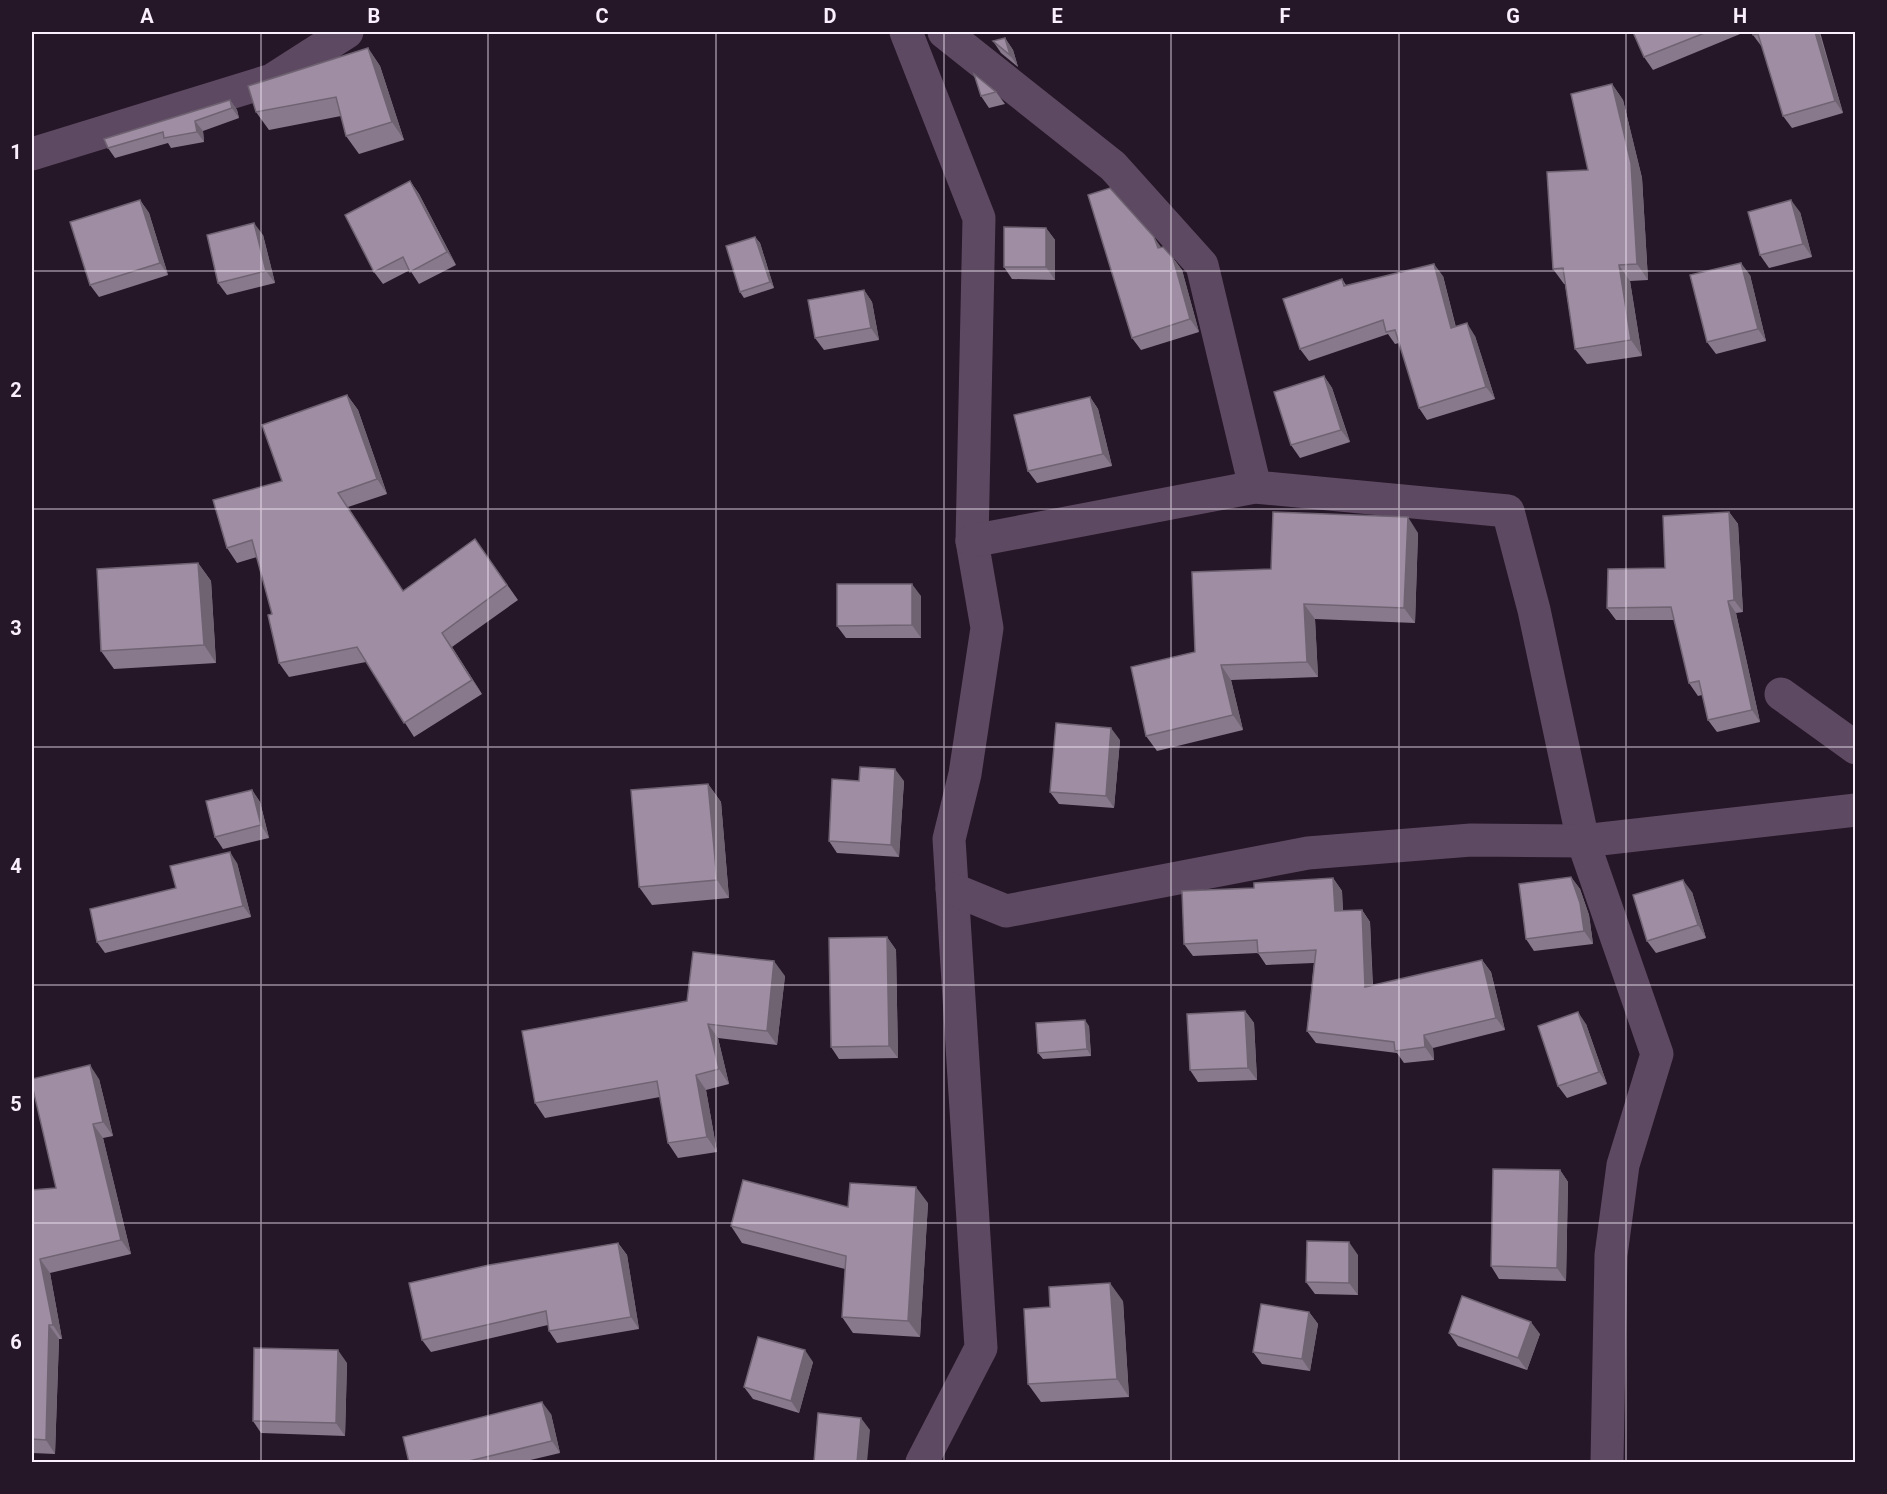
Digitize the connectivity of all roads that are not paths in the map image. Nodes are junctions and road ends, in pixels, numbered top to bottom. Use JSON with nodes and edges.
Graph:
{"nodes":[{"id":1,"x":347,"y":32,"type":"edge"},
{"id":2,"x":906,"y":32,"type":"edge"},
{"id":3,"x":944,"y":32,"type":"edge"},
{"id":4,"x":32,"y":154,"type":"edge"},
{"id":5,"x":1255,"y":487,"type":"junction"},
{"id":6,"x":972,"y":541,"type":"junction"},
{"id":7,"x":1781,"y":694,"type":"dead end"},
{"id":8,"x":1856,"y":748,"type":"edge"},
{"id":9,"x":1856,"y":810,"type":"edge"},
{"id":10,"x":1583,"y":842,"type":"junction"},
{"id":11,"x":952,"y":889,"type":"junction"},
{"id":12,"x":922,"y":1462,"type":"edge"},
{"id":13,"x":1607,"y":1462,"type":"edge"}],
"edges":[{"from":1,"to":4,"type":"street"},
{"from":2,"to":6,"type":"street"},
{"from":3,"to":5,"type":"street"},
{"from":5,"to":6,"type":"street"},
{"from":5,"to":10,"type":"street"},
{"from":6,"to":11,"type":"street"},
{"from":7,"to":8,"type":"street"},
{"from":9,"to":10,"type":"street"},
{"from":10,"to":11,"type":"street"},
{"from":10,"to":13,"type":"street"},
{"from":11,"to":12,"type":"street"}]}
